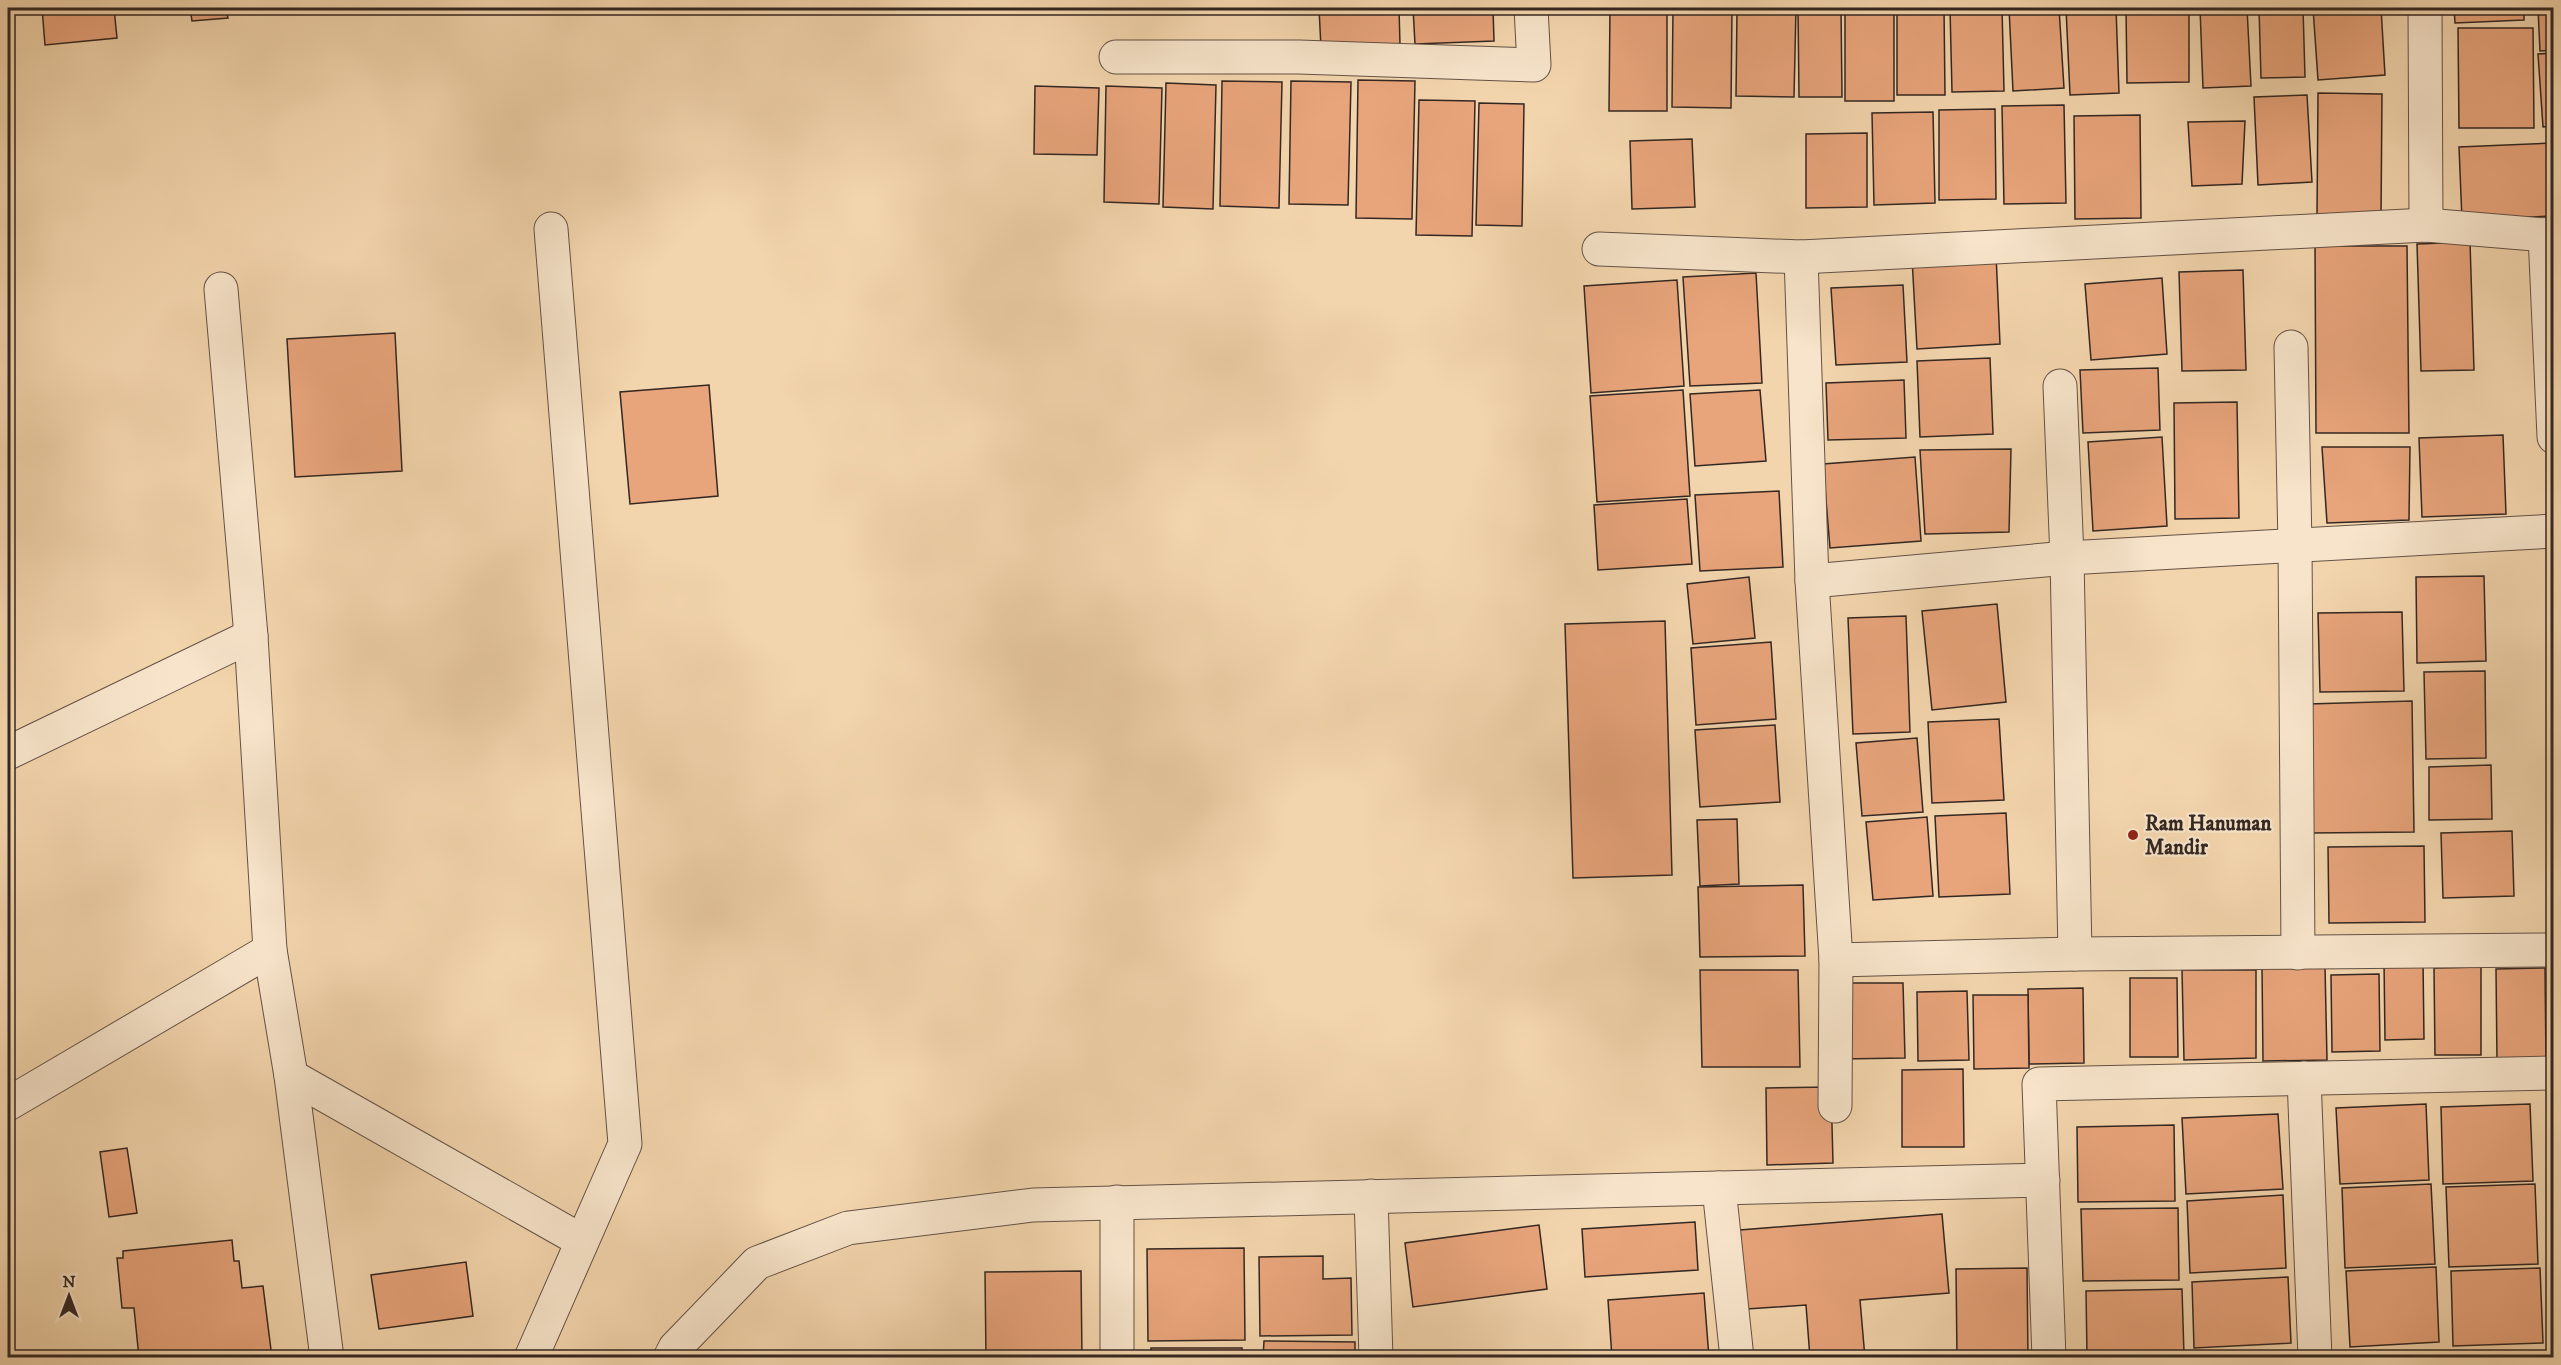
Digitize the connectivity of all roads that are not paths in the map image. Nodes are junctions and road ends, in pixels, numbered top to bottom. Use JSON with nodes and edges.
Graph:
{"nodes":[{"id":1,"x":1531,"y":8,"type":"edge"},
{"id":2,"x":2425,"y":8,"type":"edge"},
{"id":3,"x":1116,"y":57,"type":"dead end"},
{"id":4,"x":2426,"y":225,"type":"junction"},
{"id":5,"x":551,"y":229,"type":"dead end"},
{"id":6,"x":2549,"y":234,"type":"edge"},
{"id":7,"x":1599,"y":249,"type":"dead end"},
{"id":8,"x":1801,"y":257,"type":"junction"},
{"id":9,"x":221,"y":289,"type":"dead end"},
{"id":10,"x":2290,"y":347,"type":"dead end"},
{"id":11,"x":2060,"y":386,"type":"dead end"},
{"id":12,"x":2553,"y":437,"type":"edge"},
{"id":13,"x":2553,"y":531,"type":"edge"},
{"id":14,"x":2295,"y":546,"type":"junction"},
{"id":15,"x":2067,"y":558,"type":"junction"},
{"id":16,"x":1812,"y":580,"type":"junction"},
{"id":17,"x":251,"y":636,"type":"junction"},
{"id":18,"x":8,"y":753,"type":"edge"},
{"id":19,"x":270,"y":950,"type":"junction"},
{"id":20,"x":2553,"y":950,"type":"edge"},
{"id":21,"x":2298,"y":953,"type":"junction"},
{"id":22,"x":2075,"y":954,"type":"junction"},
{"id":23,"x":1836,"y":960,"type":"junction"},
{"id":24,"x":2553,"y":1073,"type":"edge"},
{"id":25,"x":291,"y":1076,"type":"junction"},
{"id":26,"x":2304,"y":1078,"type":"junction"},
{"id":27,"x":8,"y":1104,"type":"edge"},
{"id":28,"x":1835,"y":1106,"type":"dead end"},
{"id":29,"x":2043,"y":1180,"type":"junction"},
{"id":30,"x":1719,"y":1188,"type":"junction"},
{"id":31,"x":1371,"y":1196,"type":"junction"},
{"id":32,"x":1117,"y":1202,"type":"junction"},
{"id":33,"x":582,"y":1241,"type":"junction"},
{"id":34,"x":327,"y":1358,"type":"edge"},
{"id":35,"x":531,"y":1358,"type":"edge"},
{"id":36,"x":670,"y":1358,"type":"edge"},
{"id":37,"x":1117,"y":1358,"type":"edge"},
{"id":38,"x":1376,"y":1358,"type":"edge"},
{"id":39,"x":1737,"y":1358,"type":"edge"},
{"id":40,"x":2049,"y":1358,"type":"edge"},
{"id":41,"x":2315,"y":1358,"type":"edge"}],
"edges":[{"from":1,"to":3,"type":"street"},
{"from":2,"to":4,"type":"street"},
{"from":4,"to":6,"type":"street"},
{"from":4,"to":8,"type":"street"},
{"from":5,"to":33,"type":"street"},
{"from":6,"to":12,"type":"street"},
{"from":7,"to":8,"type":"street"},
{"from":8,"to":16,"type":"street"},
{"from":9,"to":17,"type":"street"},
{"from":10,"to":14,"type":"street"},
{"from":11,"to":15,"type":"street"},
{"from":13,"to":14,"type":"street"},
{"from":14,"to":15,"type":"street"},
{"from":14,"to":21,"type":"street"},
{"from":15,"to":16,"type":"street"},
{"from":15,"to":22,"type":"street"},
{"from":16,"to":23,"type":"street"},
{"from":17,"to":18,"type":"street"},
{"from":17,"to":19,"type":"street"},
{"from":19,"to":25,"type":"street"},
{"from":19,"to":27,"type":"street"},
{"from":20,"to":21,"type":"street"},
{"from":21,"to":22,"type":"street"},
{"from":22,"to":23,"type":"street"},
{"from":23,"to":28,"type":"street"},
{"from":24,"to":26,"type":"street"},
{"from":25,"to":33,"type":"street"},
{"from":25,"to":34,"type":"street"},
{"from":26,"to":29,"type":"street"},
{"from":26,"to":41,"type":"street"},
{"from":29,"to":30,"type":"street"},
{"from":29,"to":40,"type":"street"},
{"from":30,"to":31,"type":"street"},
{"from":30,"to":39,"type":"street"},
{"from":31,"to":32,"type":"street"},
{"from":31,"to":38,"type":"street"},
{"from":32,"to":36,"type":"street"},
{"from":32,"to":37,"type":"street"},
{"from":33,"to":35,"type":"street"}]}
